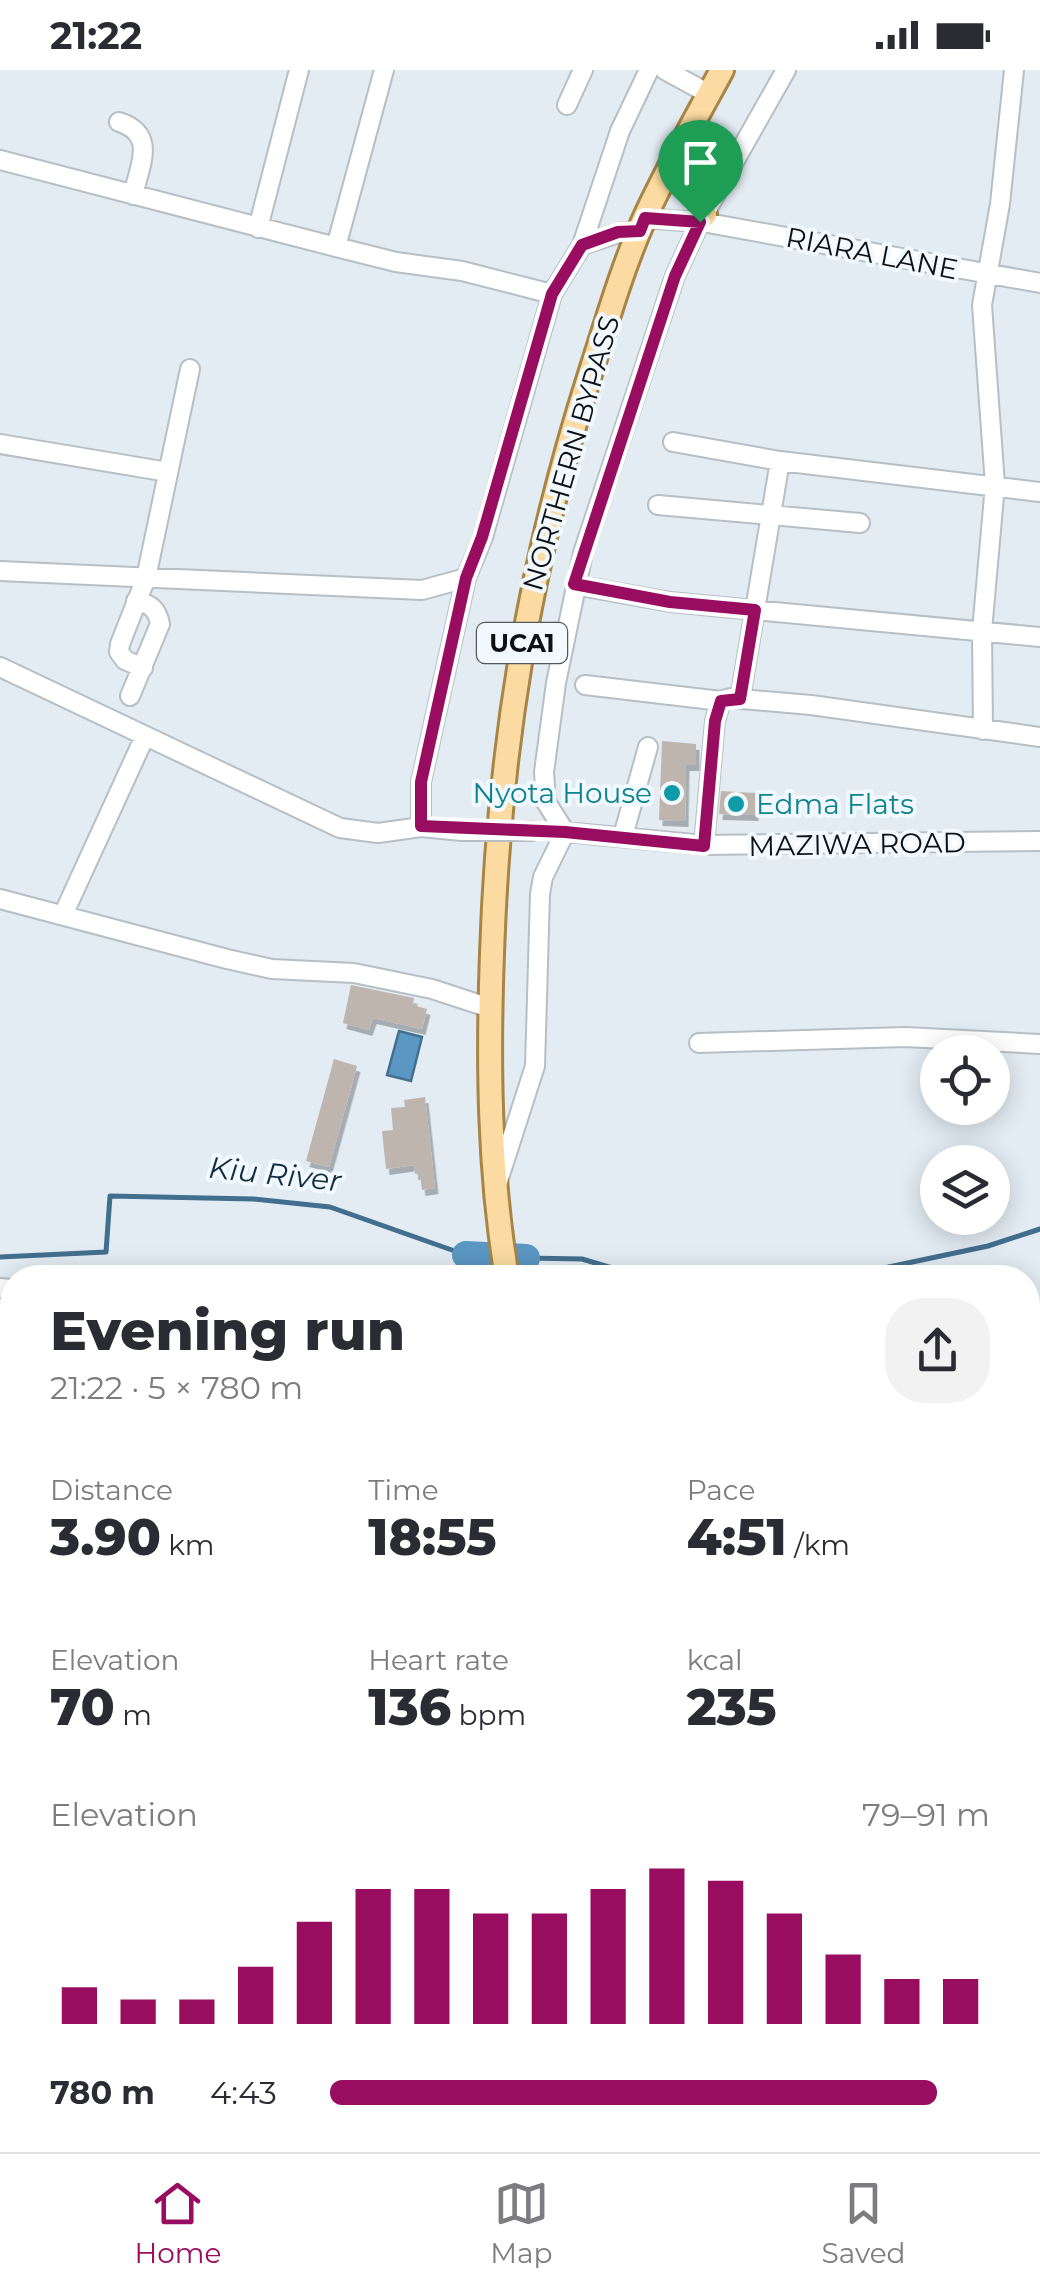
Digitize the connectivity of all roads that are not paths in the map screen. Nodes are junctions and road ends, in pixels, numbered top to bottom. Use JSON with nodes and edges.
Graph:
{"nodes":[{"id":1,"x":299,"y":70,"type":"edge"},
{"id":2,"x":384,"y":70,"type":"edge"},
{"id":3,"x":584,"y":70,"type":"edge"},
{"id":4,"x":649,"y":70,"type":"edge"},
{"id":5,"x":665,"y":70,"type":"edge"},
{"id":6,"x":722,"y":70,"type":"edge"},
{"id":7,"x":786,"y":70,"type":"edge"},
{"id":8,"x":1014,"y":70,"type":"edge"},
{"id":9,"x":709,"y":94,"type":"junction"},
{"id":10,"x":567,"y":105,"type":"dead end"},
{"id":11,"x":119,"y":122,"type":"dead end"},
{"id":12,"x":692,"y":126,"type":"junction"},
{"id":13,"x":0,"y":160,"type":"edge"},
{"id":14,"x":134,"y":195,"type":"junction"},
{"id":15,"x":702,"y":218,"type":"junction"},
{"id":16,"x":643,"y":224,"type":"junction"},
{"id":17,"x":258,"y":228,"type":"junction"},
{"id":18,"x":590,"y":242,"type":"junction"},
{"id":19,"x":336,"y":248,"type":"junction"},
{"id":20,"x":628,"y":260,"type":"junction"},
{"id":21,"x":986,"y":275,"type":"junction"},
{"id":22,"x":1040,"y":283,"type":"edge"},
{"id":23,"x":552,"y":294,"type":"junction"},
{"id":24,"x":190,"y":369,"type":"dead end"},
{"id":25,"x":673,"y":442,"type":"dead end"},
{"id":26,"x":0,"y":444,"type":"edge"},
{"id":27,"x":780,"y":461,"type":"junction"},
{"id":28,"x":168,"y":472,"type":"junction"},
{"id":29,"x":995,"y":485,"type":"junction"},
{"id":30,"x":1040,"y":492,"type":"edge"},
{"id":31,"x":658,"y":505,"type":"dead end"},
{"id":32,"x":770,"y":515,"type":"junction"},
{"id":33,"x":860,"y":523,"type":"dead end"},
{"id":34,"x":0,"y":570,"type":"edge"},
{"id":35,"x":146,"y":578,"type":"junction"},
{"id":36,"x":466,"y":578,"type":"junction"},
{"id":37,"x":574,"y":584,"type":"junction"},
{"id":38,"x":136,"y":600,"type":"junction"},
{"id":39,"x":755,"y":610,"type":"junction"},
{"id":40,"x":982,"y":631,"type":"junction"},
{"id":41,"x":1040,"y":637,"type":"edge"},
{"id":42,"x":0,"y":667,"type":"edge"},
{"id":43,"x":143,"y":668,"type":"junction"},
{"id":44,"x":585,"y":685,"type":"dead end"},
{"id":45,"x":130,"y":696,"type":"dead end"},
{"id":46,"x":731,"y":700,"type":"junction"},
{"id":47,"x":983,"y":730,"type":"junction"},
{"id":48,"x":146,"y":736,"type":"junction"},
{"id":49,"x":1040,"y":737,"type":"edge"},
{"id":50,"x":648,"y":747,"type":"dead end"},
{"id":51,"x":421,"y":826,"type":"junction"},
{"id":52,"x":565,"y":832,"type":"junction"},
{"id":53,"x":623,"y":836,"type":"junction"},
{"id":54,"x":1040,"y":841,"type":"edge"},
{"id":55,"x":704,"y":846,"type":"junction"},
{"id":56,"x":0,"y":899,"type":"edge"},
{"id":57,"x":63,"y":915,"type":"junction"},
{"id":58,"x":490,"y":1008,"type":"junction"},
{"id":59,"x":700,"y":1042,"type":"dead end"},
{"id":60,"x":1040,"y":1044,"type":"edge"},
{"id":61,"x":495,"y":1190,"type":"junction"},
{"id":62,"x":505,"y":1265,"type":"edge"}],
"edges":[{"from":1,"to":17,"type":"street"},
{"from":2,"to":19,"type":"street"},
{"from":3,"to":10,"type":"street"},
{"from":4,"to":18,"type":"street"},
{"from":5,"to":9,"type":"street"},
{"from":6,"to":9,"type":"main road","name":"NORTHERN BYPASS","number":"UCA1"},
{"from":7,"to":15,"type":"street"},
{"from":8,"to":21,"type":"street"},
{"from":9,"to":12,"type":"main road","name":"NORTHERN BYPASS","number":"UCA1"},
{"from":11,"to":14,"type":"street"},
{"from":12,"to":15,"type":"main road"},
{"from":12,"to":16,"type":"main road","name":"NORTHERN BYPASS","number":"UCA1"},
{"from":13,"to":14,"type":"street"},
{"from":14,"to":17,"type":"street"},
{"from":15,"to":16,"type":"street","name":"RIARA LANE"},
{"from":15,"to":21,"type":"street","name":"RIARA LANE"},
{"from":15,"to":37,"type":"street"},
{"from":16,"to":18,"type":"street","name":"RIARA LANE"},
{"from":16,"to":20,"type":"main road","name":"NORTHERN BYPASS","number":"UCA1"},
{"from":17,"to":19,"type":"street"},
{"from":18,"to":20,"type":"street"},
{"from":18,"to":23,"type":"street"},
{"from":19,"to":23,"type":"street"},
{"from":20,"to":58,"type":"main road","name":"NORTHERN BYPASS","number":"UCA1"},
{"from":21,"to":22,"type":"street","name":"RIARA LANE"},
{"from":21,"to":29,"type":"street"},
{"from":23,"to":36,"type":"street"},
{"from":24,"to":28,"type":"street"},
{"from":25,"to":27,"type":"street"},
{"from":26,"to":28,"type":"street"},
{"from":27,"to":29,"type":"street"},
{"from":27,"to":32,"type":"street"},
{"from":28,"to":35,"type":"street"},
{"from":29,"to":30,"type":"street"},
{"from":29,"to":40,"type":"street"},
{"from":31,"to":32,"type":"street"},
{"from":32,"to":33,"type":"street"},
{"from":32,"to":39,"type":"street"},
{"from":34,"to":35,"type":"street"},
{"from":35,"to":36,"type":"street"},
{"from":35,"to":38,"type":"street"},
{"from":36,"to":51,"type":"street"},
{"from":37,"to":39,"type":"street"},
{"from":37,"to":52,"type":"street"},
{"from":38,"to":43,"type":"street"},
{"from":38,"to":43,"type":"street"},
{"from":39,"to":40,"type":"street"},
{"from":39,"to":46,"type":"street"},
{"from":40,"to":41,"type":"street"},
{"from":40,"to":47,"type":"street"},
{"from":42,"to":48,"type":"street","name":"MAZIWA ROAD"},
{"from":43,"to":45,"type":"street"},
{"from":44,"to":46,"type":"street"},
{"from":46,"to":47,"type":"street"},
{"from":46,"to":55,"type":"street"},
{"from":47,"to":49,"type":"street"},
{"from":48,"to":51,"type":"street","name":"MAZIWA ROAD"},
{"from":48,"to":57,"type":"street"},
{"from":50,"to":53,"type":"street"},
{"from":51,"to":52,"type":"street","name":"MAZIWA ROAD","bridge":true},
{"from":52,"to":53,"type":"street","name":"MAZIWA ROAD"},
{"from":52,"to":61,"type":"street"},
{"from":53,"to":55,"type":"street","name":"MAZIWA ROAD"},
{"from":54,"to":55,"type":"street","name":"MAZIWA ROAD"},
{"from":56,"to":57,"type":"street"},
{"from":57,"to":58,"type":"street"},
{"from":58,"to":61,"type":"main road","name":"NORTHERN BYPASS","number":"UCA1"},
{"from":59,"to":60,"type":"street"},
{"from":61,"to":62,"type":"main road","name":"NORTHERN BYPASS","number":"UCA1"}]}
